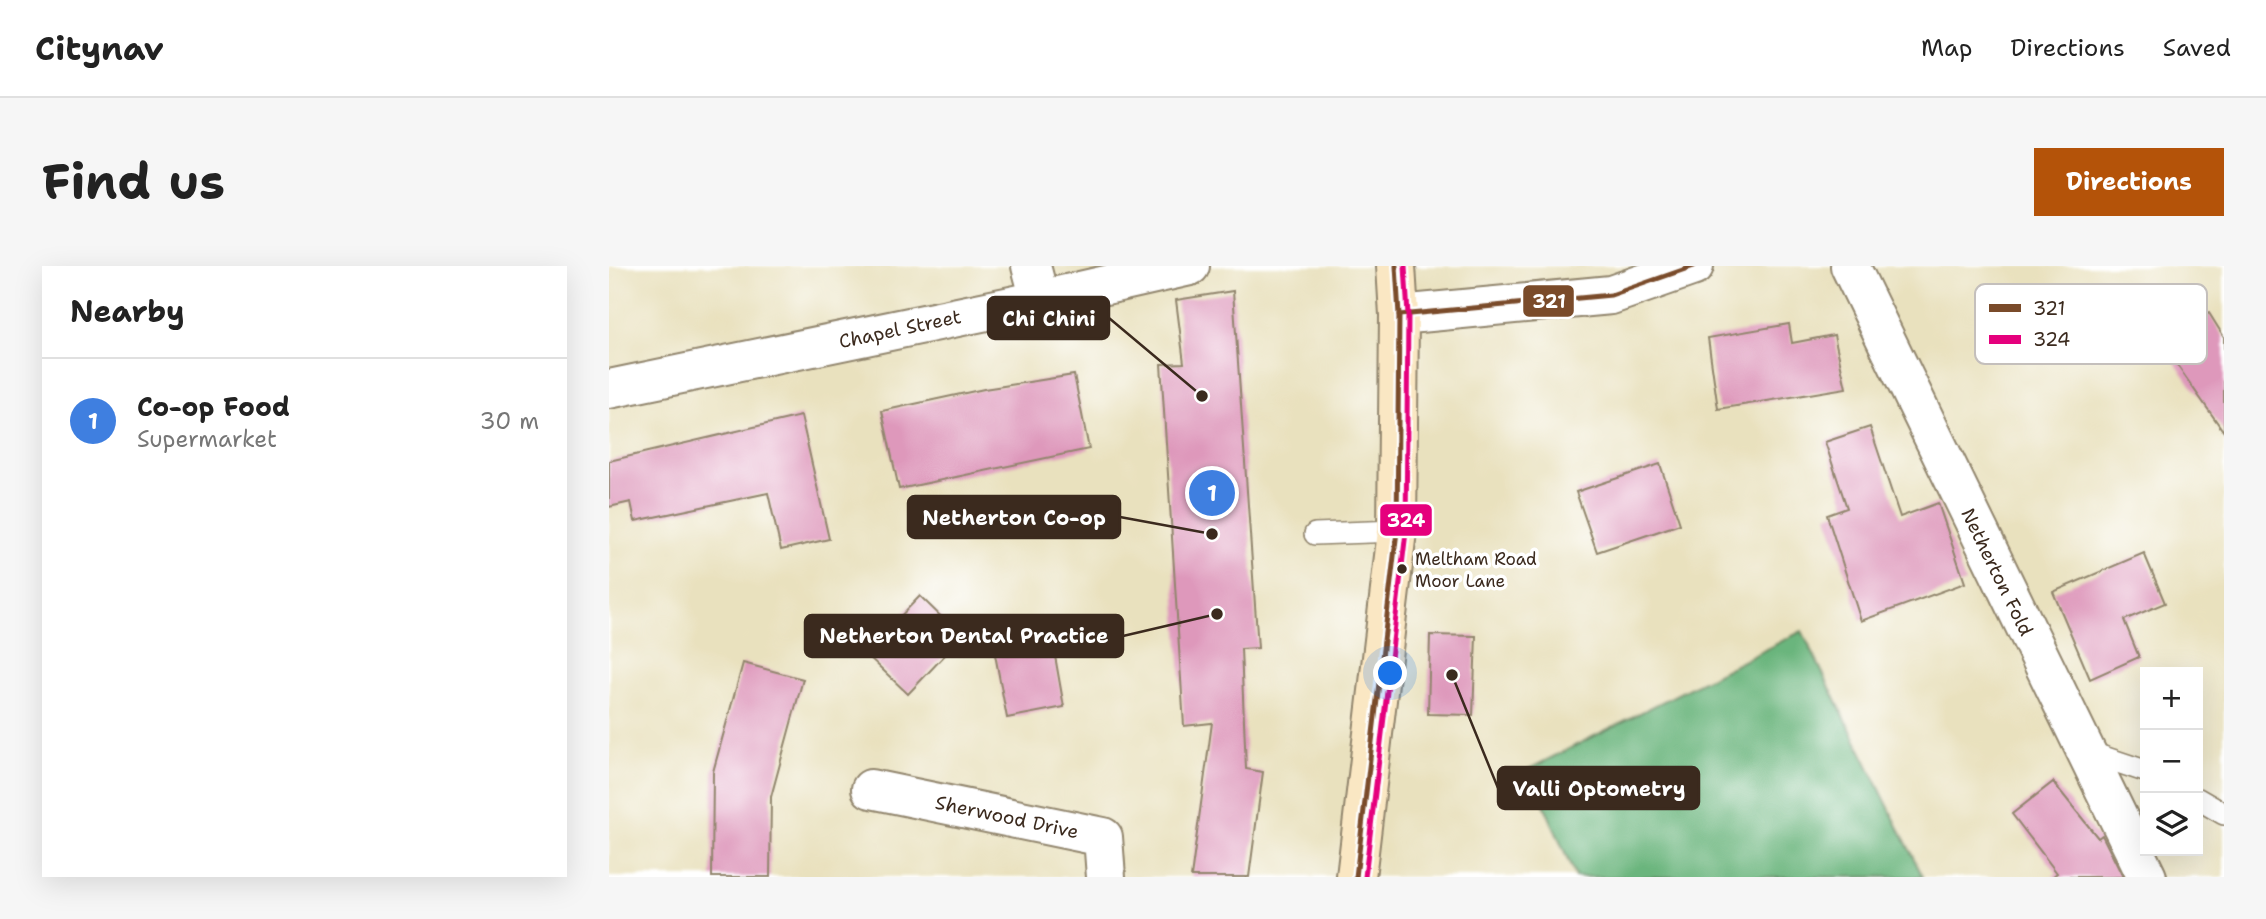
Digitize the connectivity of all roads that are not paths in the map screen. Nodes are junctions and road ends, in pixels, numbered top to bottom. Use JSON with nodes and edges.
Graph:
{"nodes":[{"id":1,"x":1190,"y":266,"type":"edge"},
{"id":2,"x":1396,"y":266,"type":"edge"},
{"id":3,"x":1694,"y":266,"type":"edge"},
{"id":4,"x":1850,"y":266,"type":"edge"},
{"id":5,"x":1036,"y":283,"type":"edge"},
{"id":6,"x":1399,"y":315,"type":"junction"},
{"id":7,"x":609,"y":388,"type":"edge"},
{"id":8,"x":1397,"y":531,"type":"junction"},
{"id":9,"x":1315,"y":534,"type":"dead end"},
{"id":10,"x":2083,"y":751,"type":"junction"},
{"id":11,"x":2140,"y":769,"type":"edge"},
{"id":12,"x":871,"y":789,"type":"dead end"},
{"id":13,"x":2203,"y":802,"type":"edge"},
{"id":14,"x":2224,"y":814,"type":"edge"},
{"id":15,"x":1106,"y":877,"type":"edge"},
{"id":16,"x":1356,"y":877,"type":"edge"},
{"id":17,"x":2147,"y":877,"type":"edge"}],
"edges":[{"from":1,"to":5,"type":"street","name":"Chapel Street"},
{"from":2,"to":6,"type":"main road"},
{"from":3,"to":6,"type":"street"},
{"from":4,"to":10,"type":"street","name":"Netherton Fold"},
{"from":5,"to":7,"type":"street","name":"Chapel Street"},
{"from":6,"to":8,"type":"main road"},
{"from":8,"to":9,"type":"lane"},
{"from":8,"to":16,"type":"main road"},
{"from":10,"to":11,"type":"lane"},
{"from":10,"to":17,"type":"street","name":"Netherton Fold"},
{"from":12,"to":15,"type":"street","name":"Sherwood Drive"},
{"from":13,"to":14,"type":"lane"}]}
